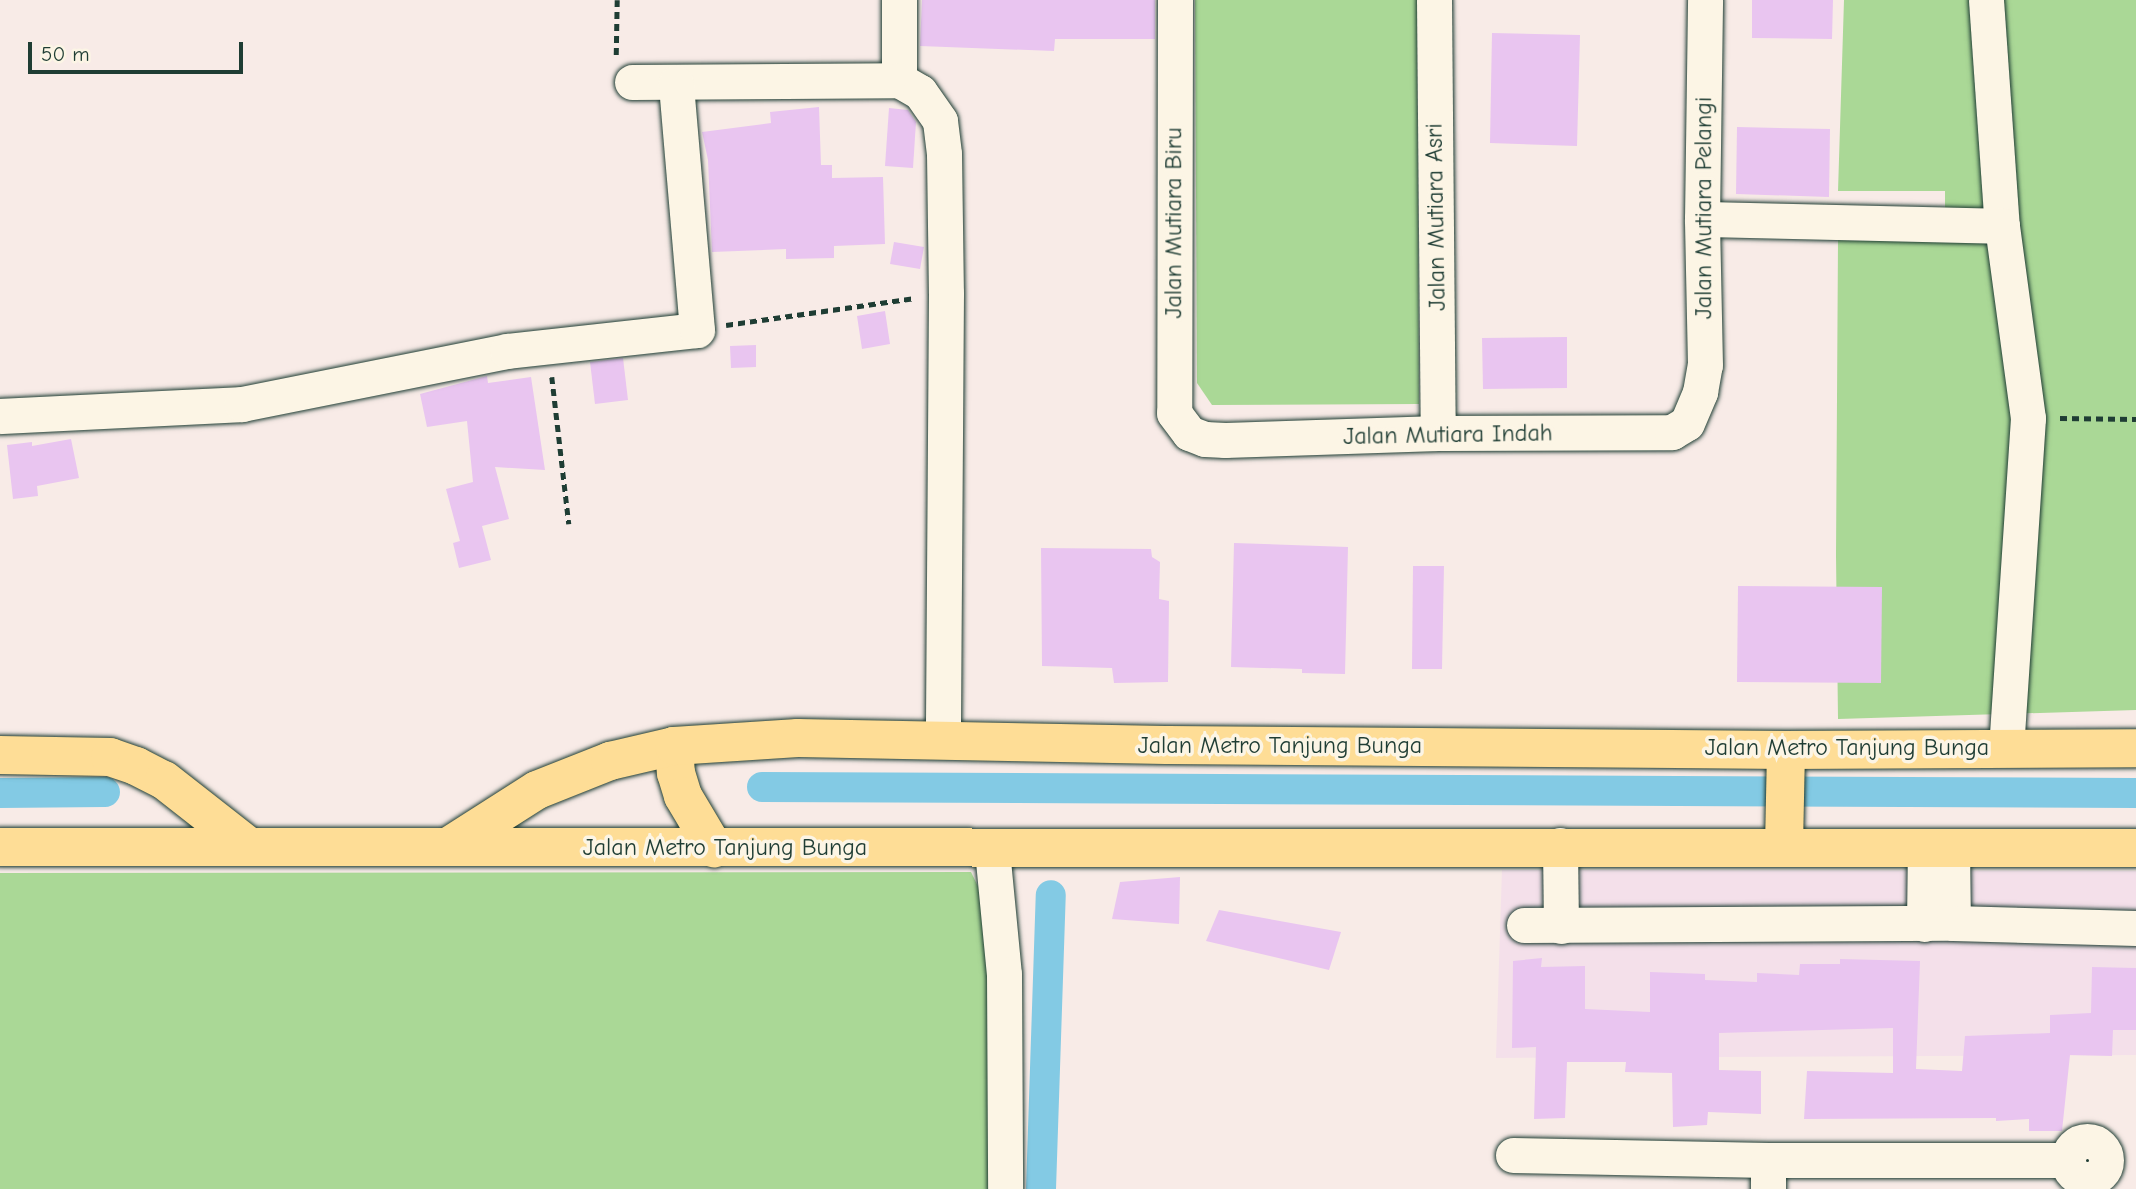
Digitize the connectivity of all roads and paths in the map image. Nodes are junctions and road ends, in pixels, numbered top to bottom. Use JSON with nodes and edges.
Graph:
{"nodes":[{"id":1,"x":617,"y":0,"type":"edge"},
{"id":2,"x":899,"y":0,"type":"edge"},
{"id":3,"x":1175,"y":0,"type":"edge"},
{"id":4,"x":1434,"y":0,"type":"edge"},
{"id":5,"x":1705,"y":0,"type":"edge"},
{"id":6,"x":1986,"y":0,"type":"edge"},
{"id":7,"x":899,"y":80,"type":"junction"},
{"id":8,"x":632,"y":82,"type":"joint"},
{"id":9,"x":676,"y":83,"type":"junction"},
{"id":10,"x":1702,"y":219,"type":"junction"},
{"id":11,"x":2002,"y":226,"type":"junction"},
{"id":12,"x":946,"y":293,"type":"junction"},
{"id":13,"x":697,"y":330,"type":"junction"},
{"id":14,"x":548,"y":345,"type":"junction"},
{"id":15,"x":0,"y":415,"type":"edge"},
{"id":16,"x":1693,"y":415,"type":"joint"},
{"id":17,"x":2028,"y":418,"type":"junction"},
{"id":18,"x":2136,"y":419,"type":"edge"},
{"id":19,"x":1438,"y":433,"type":"junction"},
{"id":20,"x":1196,"y":436,"type":"joint"},
{"id":21,"x":569,"y":524,"type":"dead end"},
{"id":22,"x":943,"y":741,"type":"junction"},
{"id":23,"x":674,"y":746,"type":"junction"},
{"id":24,"x":2006,"y":747,"type":"junction"},
{"id":25,"x":2136,"y":748,"type":"edge"},
{"id":26,"x":0,"y":755,"type":"edge"},
{"id":27,"x":1786,"y":761,"type":"junction"},
{"id":28,"x":1784,"y":836,"type":"junction"},
{"id":29,"x":247,"y":845,"type":"junction"},
{"id":30,"x":1560,"y":845,"type":"junction"},
{"id":31,"x":449,"y":846,"type":"junction"},
{"id":32,"x":1938,"y":846,"type":"junction"},
{"id":33,"x":0,"y":847,"type":"edge"},
{"id":34,"x":714,"y":848,"type":"junction"},
{"id":35,"x":2136,"y":848,"type":"edge"},
{"id":36,"x":992,"y":849,"type":"junction"},
{"id":37,"x":1939,"y":924,"type":"junction"},
{"id":38,"x":1524,"y":925,"type":"dead end"},
{"id":39,"x":1561,"y":926,"type":"junction"},
{"id":40,"x":2136,"y":928,"type":"edge"},
{"id":41,"x":1513,"y":1155,"type":"dead end"},
{"id":42,"x":2068,"y":1160,"type":"dead end"},
{"id":43,"x":1768,"y":1175,"type":"edge"},
{"id":44,"x":1005,"y":1189,"type":"edge"}],
"edges":[{"from":1,"to":8,"type":"path"},
{"from":2,"to":7,"type":"street"},
{"from":3,"to":20,"type":"street","name":"Jalan Mutiara Biru"},
{"from":4,"to":19,"type":"street","name":"Jalan Mutiara Asri"},
{"from":5,"to":10,"type":"street","name":"Jalan Mutiara Pelangi"},
{"from":6,"to":11,"type":"street"},
{"from":7,"to":9,"type":"street"},
{"from":7,"to":12,"type":"street"},
{"from":8,"to":9,"type":"street"},
{"from":9,"to":13,"type":"street"},
{"from":10,"to":11,"type":"street"},
{"from":10,"to":16,"type":"street","name":"Jalan Mutiara Pelangi"},
{"from":11,"to":17,"type":"street"},
{"from":12,"to":13,"type":"path"},
{"from":12,"to":22,"type":"street"},
{"from":13,"to":14,"type":"street"},
{"from":14,"to":15,"type":"street"},
{"from":14,"to":21,"type":"path"},
{"from":16,"to":19,"type":"street","name":"Jalan Mutiara Indah"},
{"from":17,"to":18,"type":"path"},
{"from":17,"to":24,"type":"street"},
{"from":19,"to":20,"type":"street","name":"Jalan Mutiara Indah"},
{"from":22,"to":23,"type":"main road","name":"Jalan Metro Tanjung Bunga"},
{"from":22,"to":27,"type":"main road","name":"Jalan Metro Tanjung Bunga"},
{"from":23,"to":31,"type":"main road","name":"Jalan Metro Tanjung Bunga"},
{"from":23,"to":34,"type":"main road"},
{"from":24,"to":25,"type":"main road","name":"Jalan Metro Tanjung Bunga"},
{"from":24,"to":27,"type":"main road","name":"Jalan Metro Tanjung Bunga"},
{"from":26,"to":29,"type":"main road"},
{"from":27,"to":28,"type":"main road"},
{"from":28,"to":30,"type":"main road","name":"Jalan Metro Tanjung Bunga"},
{"from":28,"to":32,"type":"main road","name":"Jalan Metro Tanjung Bunga"},
{"from":29,"to":31,"type":"main road","name":"Jalan Metro Tanjung Bunga"},
{"from":29,"to":33,"type":"main road","name":"Jalan Metro Tanjung Bunga"},
{"from":30,"to":36,"type":"main road","name":"Jalan Metro Tanjung Bunga"},
{"from":30,"to":39,"type":"street"},
{"from":31,"to":34,"type":"main road","name":"Jalan Metro Tanjung Bunga"},
{"from":32,"to":35,"type":"main road","name":"Jalan Metro Tanjung Bunga"},
{"from":32,"to":37,"type":"street"},
{"from":34,"to":36,"type":"main road","name":"Jalan Metro Tanjung Bunga"},
{"from":36,"to":44,"type":"street"},
{"from":37,"to":39,"type":"street"},
{"from":37,"to":40,"type":"street"},
{"from":38,"to":39,"type":"street"},
{"from":41,"to":43,"type":"street"},
{"from":42,"to":43,"type":"street"}]}
